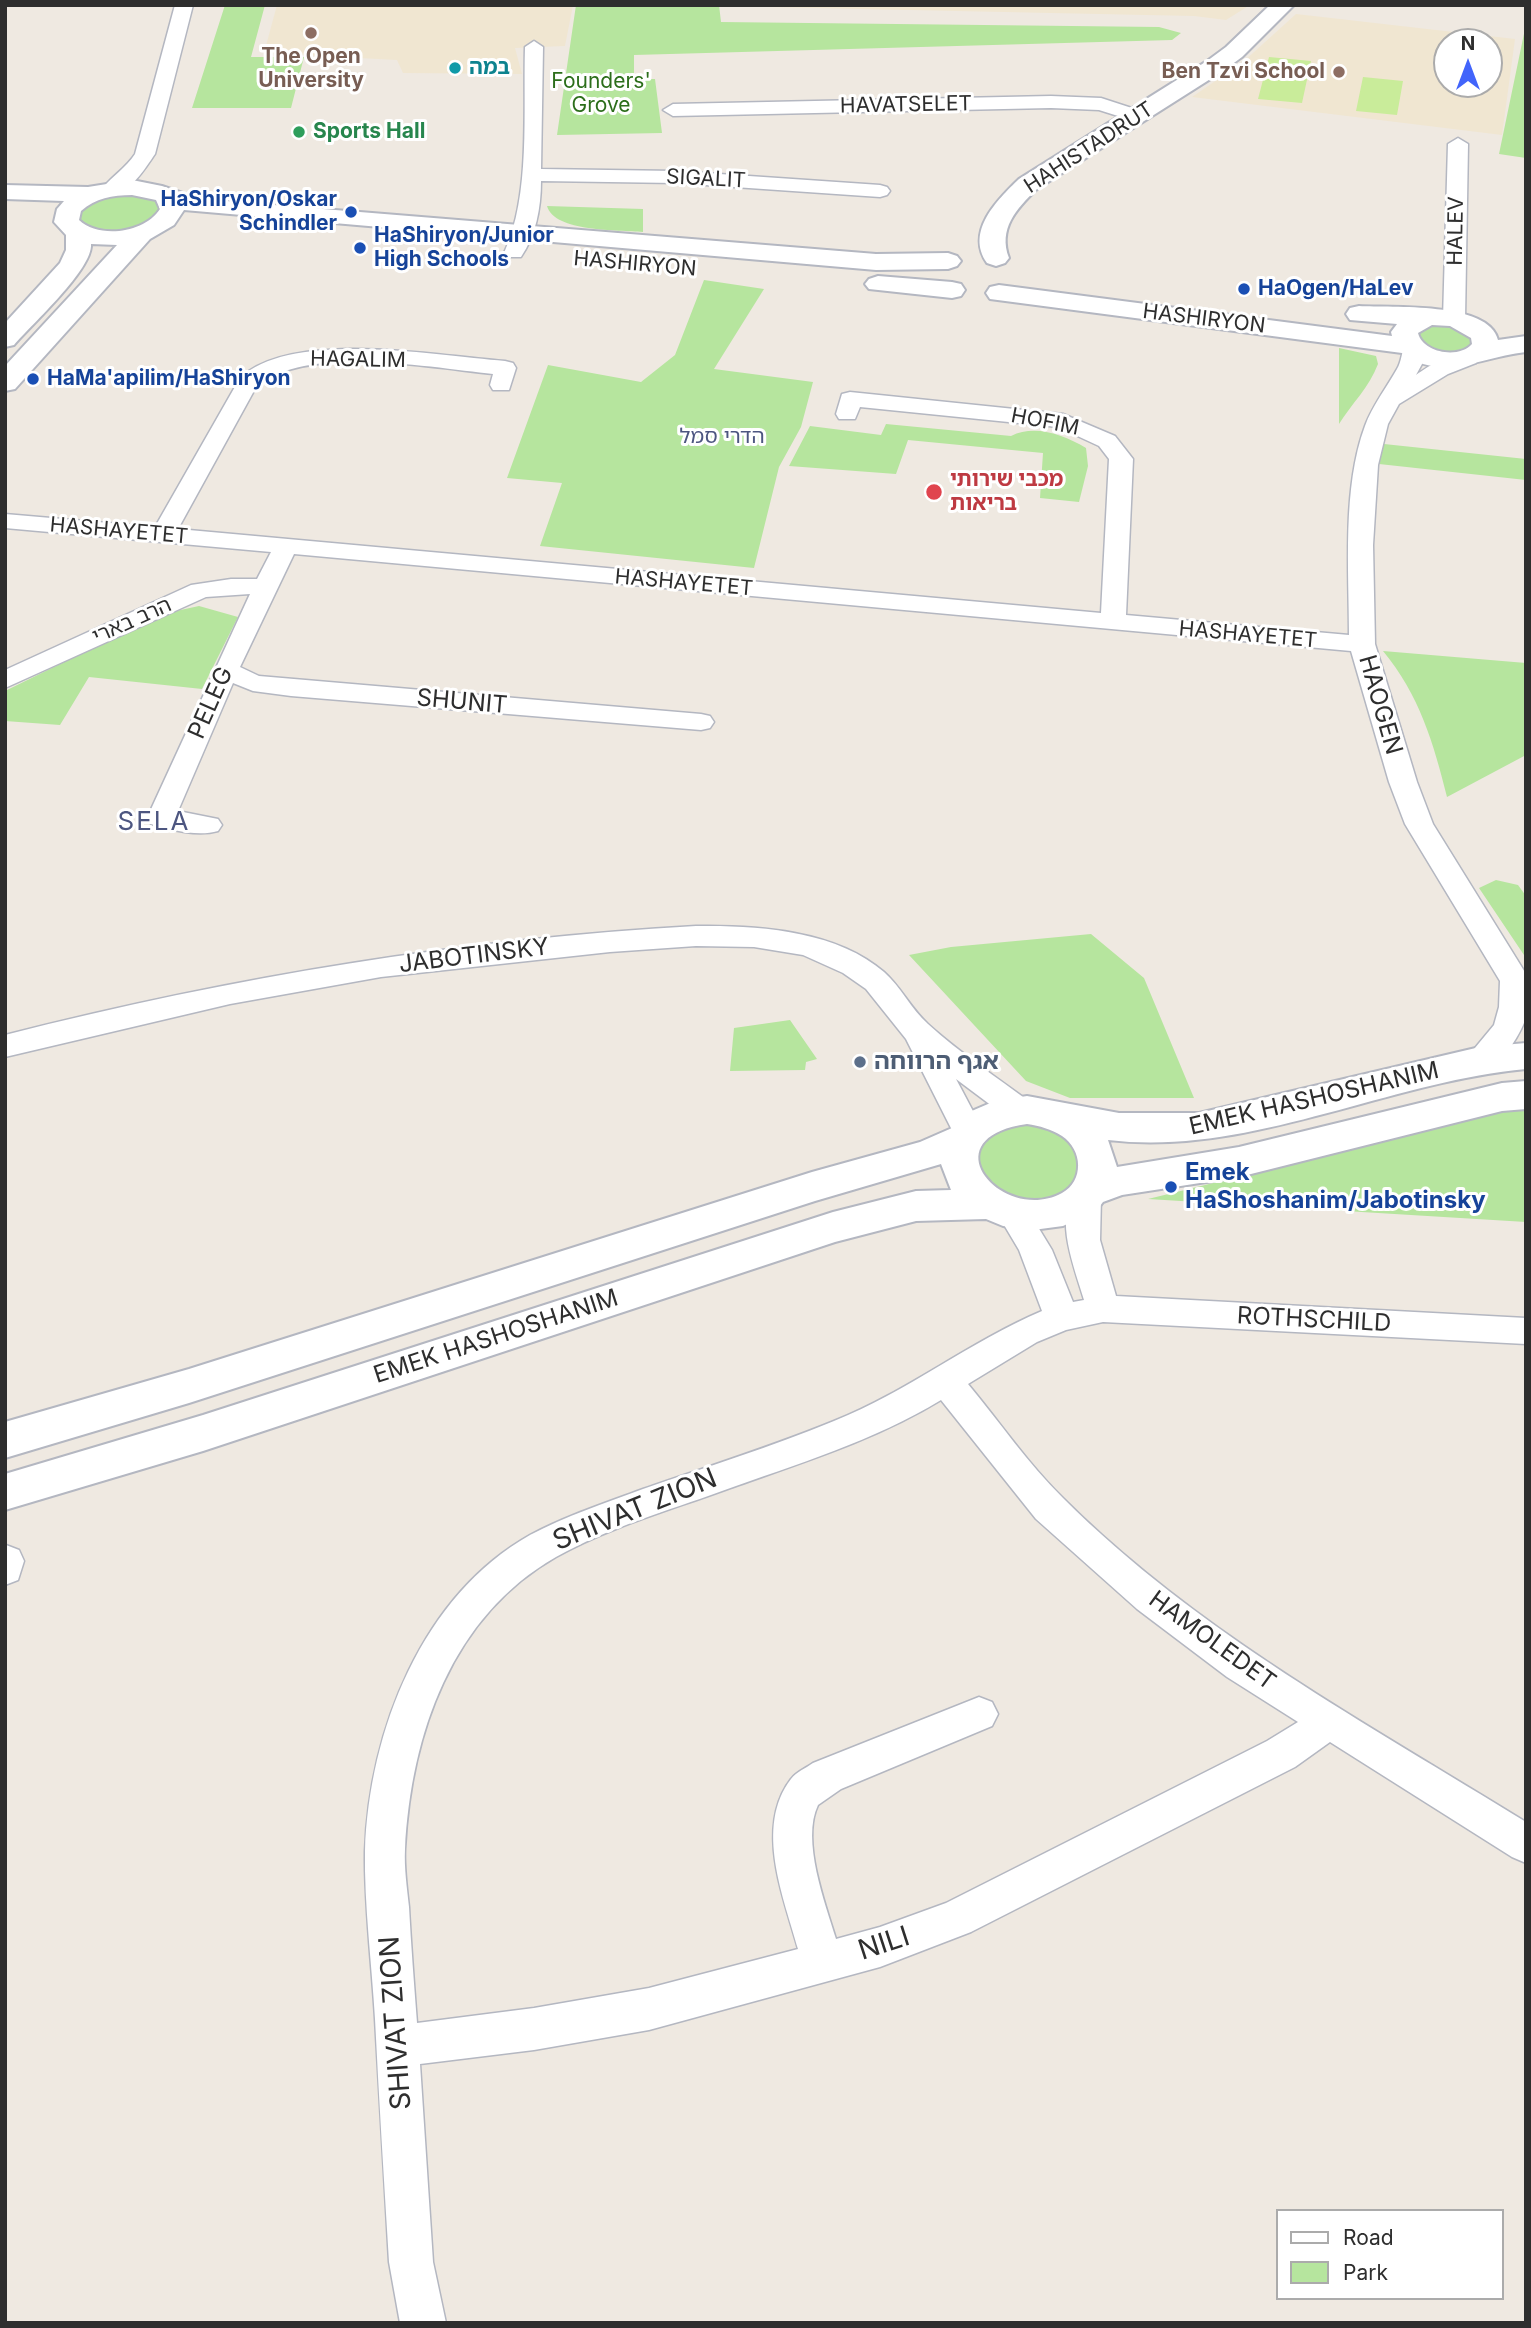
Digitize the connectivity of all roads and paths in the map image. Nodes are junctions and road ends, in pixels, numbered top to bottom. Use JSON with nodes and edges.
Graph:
{"nodes":[{"id":1,"x":184,"y":5,"type":"edge"},
{"id":2,"x":1259,"y":5,"type":"edge"},
{"id":3,"x":1283,"y":5,"type":"edge"},
{"id":4,"x":534,"y":47,"type":"dead end"},
{"id":5,"x":673,"y":110,"type":"dead end"},
{"id":6,"x":1128,"y":113,"type":"junction"},
{"id":7,"x":1458,"y":144,"type":"dead end"},
{"id":8,"x":145,"y":154,"type":"junction"},
{"id":9,"x":532,"y":175,"type":"junction"},
{"id":10,"x":102,"y":191,"type":"junction"},
{"id":11,"x":880,"y":191,"type":"dead end"},
{"id":12,"x":5,"y":192,"type":"edge"},
{"id":13,"x":160,"y":194,"type":"junction"},
{"id":14,"x":5,"y":210,"type":"edge"},
{"id":15,"x":72,"y":227,"type":"junction"},
{"id":16,"x":146,"y":232,"type":"junction"},
{"id":17,"x":519,"y":243,"type":"junction"},
{"id":18,"x":962,"y":251,"type":"junction"},
{"id":19,"x":1005,"y":264,"type":"junction"},
{"id":20,"x":952,"y":290,"type":"junction"},
{"id":21,"x":999,"y":293,"type":"junction"},
{"id":22,"x":1279,"y":304,"type":"dead end"},
{"id":23,"x":1334,"y":311,"type":"dead end"},
{"id":24,"x":1427,"y":318,"type":"junction"},
{"id":25,"x":1461,"y":321,"type":"junction"},
{"id":26,"x":1526,"y":334,"type":"edge"},
{"id":27,"x":5,"y":339,"type":"edge"},
{"id":28,"x":1526,"y":344,"type":"edge"},
{"id":29,"x":1412,"y":347,"type":"junction"},
{"id":30,"x":1473,"y":356,"type":"junction"},
{"id":31,"x":5,"y":383,"type":"edge"},
{"id":32,"x":501,"y":385,"type":"dead end"},
{"id":33,"x":1387,"y":403,"type":"junction"},
{"id":34,"x":846,"y":414,"type":"dead end"},
{"id":35,"x":5,"y":521,"type":"edge"},
{"id":36,"x":163,"y":536,"type":"junction"},
{"id":37,"x":285,"y":546,"type":"junction"},
{"id":38,"x":265,"y":587,"type":"junction"},
{"id":39,"x":1113,"y":623,"type":"junction"},
{"id":40,"x":1362,"y":644,"type":"junction"},
{"id":41,"x":226,"y":670,"type":"junction"},
{"id":42,"x":5,"y":680,"type":"edge"},
{"id":43,"x":701,"y":722,"type":"dead end"},
{"id":44,"x":208,"y":825,"type":"dead end"},
{"id":45,"x":1520,"y":986,"type":"edge"},
{"id":46,"x":917,"y":1031,"type":"junction"},
{"id":47,"x":5,"y":1046,"type":"edge"},
{"id":48,"x":1526,"y":1056,"type":"edge"},
{"id":49,"x":1480,"y":1060,"type":"junction"},
{"id":50,"x":1526,"y":1095,"type":"edge"},
{"id":51,"x":1018,"y":1110,"type":"junction"},
{"id":52,"x":1059,"y":1117,"type":"junction"},
{"id":53,"x":966,"y":1136,"type":"junction"},
{"id":54,"x":1088,"y":1194,"type":"junction"},
{"id":55,"x":1001,"y":1208,"type":"junction"},
{"id":56,"x":1102,"y":1309,"type":"junction"},
{"id":57,"x":1061,"y":1318,"type":"junction"},
{"id":58,"x":1526,"y":1331,"type":"edge"},
{"id":59,"x":946,"y":1381,"type":"junction"},
{"id":60,"x":5,"y":1440,"type":"edge"},
{"id":61,"x":5,"y":1492,"type":"edge"},
{"id":62,"x":6,"y":1561,"type":"edge"},
{"id":63,"x":5,"y":1569,"type":"edge"},
{"id":64,"x":979,"y":1714,"type":"dead end"},
{"id":65,"x":1329,"y":1722,"type":"junction"},
{"id":66,"x":1526,"y":1844,"type":"edge"},
{"id":67,"x":823,"y":1963,"type":"junction"},
{"id":68,"x":397,"y":2046,"type":"junction"},
{"id":69,"x":423,"y":2323,"type":"edge"}],
"edges":[{"from":1,"to":8,"type":"street"},
{"from":2,"to":6,"type":"street","name":"HAHISTADRUT"},
{"from":3,"to":6,"type":"street","name":"HAHISTADRUT"},
{"from":4,"to":9,"type":"street"},
{"from":5,"to":6,"type":"street","name":"HAVATSELET"},
{"from":6,"to":18,"type":"street","name":"HAHISTADRUT"},
{"from":6,"to":19,"type":"street","name":"HAHISTADRUT"},
{"from":7,"to":25,"type":"street","name":"HALEV"},
{"from":8,"to":10,"type":"street"},
{"from":8,"to":13,"type":"street"},
{"from":9,"to":11,"type":"street","name":"SIGALIT"},
{"from":9,"to":17,"type":"street"},
{"from":10,"to":12,"type":"street"},
{"from":10,"to":13,"type":"street","name":"HASHIRYON"},
{"from":10,"to":15,"type":"street"},
{"from":13,"to":16,"type":"street"},
{"from":13,"to":17,"type":"street","name":"HASHIRYON"},
{"from":14,"to":15,"type":"street"},
{"from":15,"to":16,"type":"street","name":"HASHIRYON"},
{"from":15,"to":27,"type":"street"},
{"from":16,"to":17,"type":"street","name":"HASHIRYON"},
{"from":16,"to":31,"type":"street"},
{"from":17,"to":18,"type":"street","name":"HASHIRYON"},
{"from":17,"to":20,"type":"street","name":"HASHIRYON"},
{"from":18,"to":19,"type":"street","name":"HASHIRYON"},
{"from":18,"to":20,"type":"street","name":"HAHISTADRUT"},
{"from":19,"to":21,"type":"street"},
{"from":19,"to":22,"type":"street","name":"HASHIRYON"},
{"from":20,"to":21,"type":"street","name":"HASHIRYON"},
{"from":21,"to":29,"type":"street","name":"HASHIRYON"},
{"from":23,"to":24,"type":"street"},
{"from":24,"to":25,"type":"street"},
{"from":24,"to":29,"type":"street"},
{"from":25,"to":26,"type":"street"},
{"from":25,"to":30,"type":"street"},
{"from":28,"to":30,"type":"street"},
{"from":29,"to":30,"type":"street","name":"HASHIRYON"},
{"from":29,"to":33,"type":"street","name":"HAOGEN"},
{"from":30,"to":33,"type":"street"},
{"from":32,"to":36,"type":"street","name":"HAGALIM"},
{"from":33,"to":40,"type":"street","name":"HAOGEN"},
{"from":34,"to":39,"type":"street","name":"HOFIM"},
{"from":35,"to":36,"type":"street","name":"HASHAYETET"},
{"from":36,"to":37,"type":"street","name":"HASHAYETET"},
{"from":37,"to":38,"type":"street","name":"PELEG"},
{"from":37,"to":39,"type":"street","name":"HASHAYETET"},
{"from":38,"to":41,"type":"street","name":"PELEG"},
{"from":38,"to":42,"type":"street","name":"הרב בארי"},
{"from":39,"to":40,"type":"street","name":"HASHAYETET"},
{"from":40,"to":45,"type":"street","name":"HAOGEN"},
{"from":41,"to":43,"type":"street","name":"SHUNIT"},
{"from":41,"to":44,"type":"street","name":"PELEG"},
{"from":45,"to":49,"type":"street","name":"HAOGEN"},
{"from":46,"to":47,"type":"street","name":"JABOTINSKY"},
{"from":46,"to":51,"type":"street","name":"JABOTINSKY"},
{"from":46,"to":53,"type":"street","name":"JABOTINSKY"},
{"from":48,"to":49,"type":"street","name":"EMEK HASHOSHANIM"},
{"from":49,"to":52,"type":"street","name":"EMEK HASHOSHANIM"},
{"from":50,"to":54,"type":"street","name":"EMEK HASHOSHANIM"},
{"from":51,"to":52,"type":"street"},
{"from":51,"to":53,"type":"street"},
{"from":52,"to":54,"type":"street"},
{"from":53,"to":55,"type":"street"},
{"from":53,"to":60,"type":"street","name":"EMEK HASHOSHANIM"},
{"from":54,"to":55,"type":"street"},
{"from":54,"to":56,"type":"street"},
{"from":55,"to":57,"type":"street"},
{"from":55,"to":61,"type":"street","name":"EMEK HASHOSHANIM"},
{"from":56,"to":57,"type":"street","name":"SHIVAT ZION"},
{"from":56,"to":58,"type":"street","name":"ROTHSCHILD"},
{"from":57,"to":59,"type":"street","name":"SHIVAT ZION"},
{"from":59,"to":65,"type":"street","name":"HAMOLEDET"},
{"from":59,"to":68,"type":"street","name":"SHIVAT ZION"},
{"from":62,"to":63,"type":"street"},
{"from":64,"to":67,"type":"street"},
{"from":65,"to":66,"type":"street","name":"HAMOLEDET"},
{"from":65,"to":67,"type":"street","name":"NILI"},
{"from":67,"to":68,"type":"street","name":"NILI"},
{"from":68,"to":69,"type":"street","name":"SHIVAT ZION"}]}
